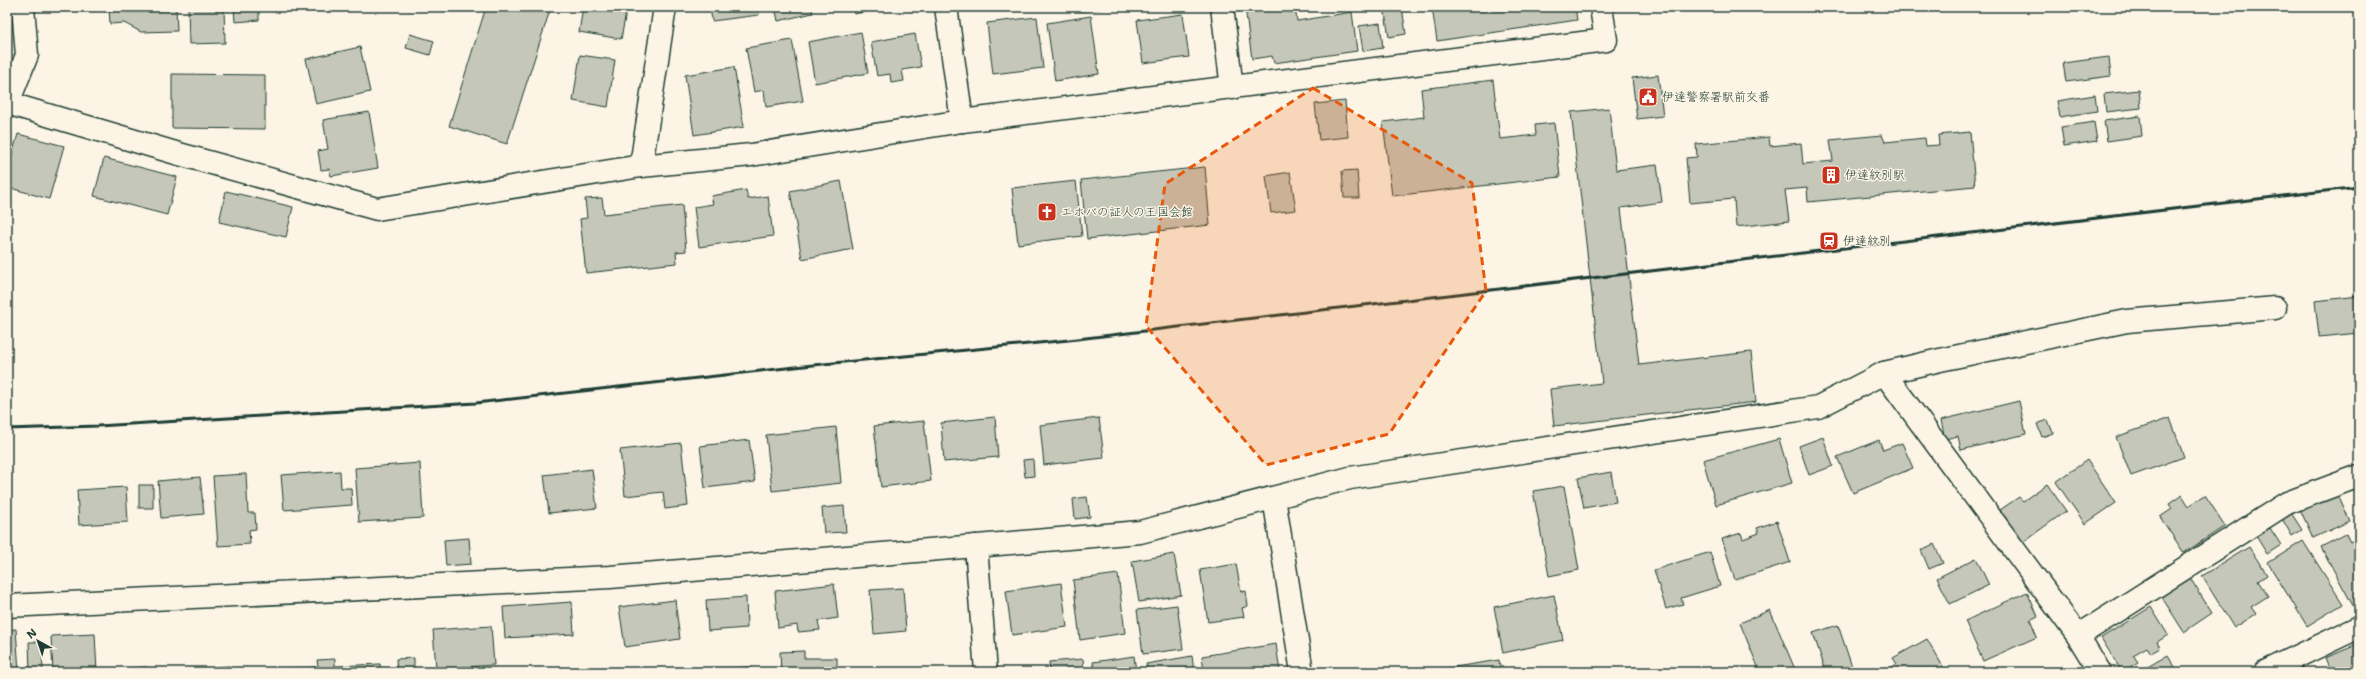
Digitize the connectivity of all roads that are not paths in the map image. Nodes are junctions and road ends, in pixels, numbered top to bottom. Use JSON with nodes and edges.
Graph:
{"nodes":[{"id":1,"x":23,"y":7,"type":"edge"},
{"id":2,"x":665,"y":7,"type":"edge"},
{"id":3,"x":946,"y":7,"type":"edge"},
{"id":4,"x":1222,"y":7,"type":"edge"},
{"id":5,"x":1601,"y":7,"type":"edge"},
{"id":6,"x":1232,"y":88,"type":"junction"},
{"id":7,"x":7,"y":103,"type":"edge"},
{"id":8,"x":962,"y":120,"type":"junction"},
{"id":9,"x":641,"y":166,"type":"junction"},
{"id":10,"x":2275,"y":308,"type":"dead end"},
{"id":11,"x":1884,"y":373,"type":"junction"},
{"id":12,"x":2359,"y":476,"type":"edge"},
{"id":13,"x":1274,"y":498,"type":"junction"},
{"id":14,"x":976,"y":546,"type":"junction"},
{"id":15,"x":7,"y":606,"type":"edge"},
{"id":16,"x":2359,"y":627,"type":"edge"},
{"id":17,"x":2078,"y":636,"type":"junction"},
{"id":18,"x":986,"y":672,"type":"edge"},
{"id":19,"x":1302,"y":672,"type":"edge"},
{"id":20,"x":2100,"y":672,"type":"edge"},
{"id":21,"x":2264,"y":672,"type":"edge"}],
"edges":[{"from":1,"to":7,"type":"street"},
{"from":2,"to":9,"type":"street"},
{"from":3,"to":8,"type":"street"},
{"from":4,"to":6,"type":"street"},
{"from":5,"to":6,"type":"street"},
{"from":6,"to":8,"type":"street"},
{"from":7,"to":9,"type":"street"},
{"from":8,"to":9,"type":"street"},
{"from":10,"to":11,"type":"street"},
{"from":11,"to":13,"type":"street"},
{"from":11,"to":17,"type":"street"},
{"from":12,"to":17,"type":"street"},
{"from":13,"to":14,"type":"street"},
{"from":13,"to":19,"type":"street"},
{"from":14,"to":15,"type":"street"},
{"from":14,"to":18,"type":"street"},
{"from":16,"to":21,"type":"street"},
{"from":17,"to":20,"type":"street"}]}
